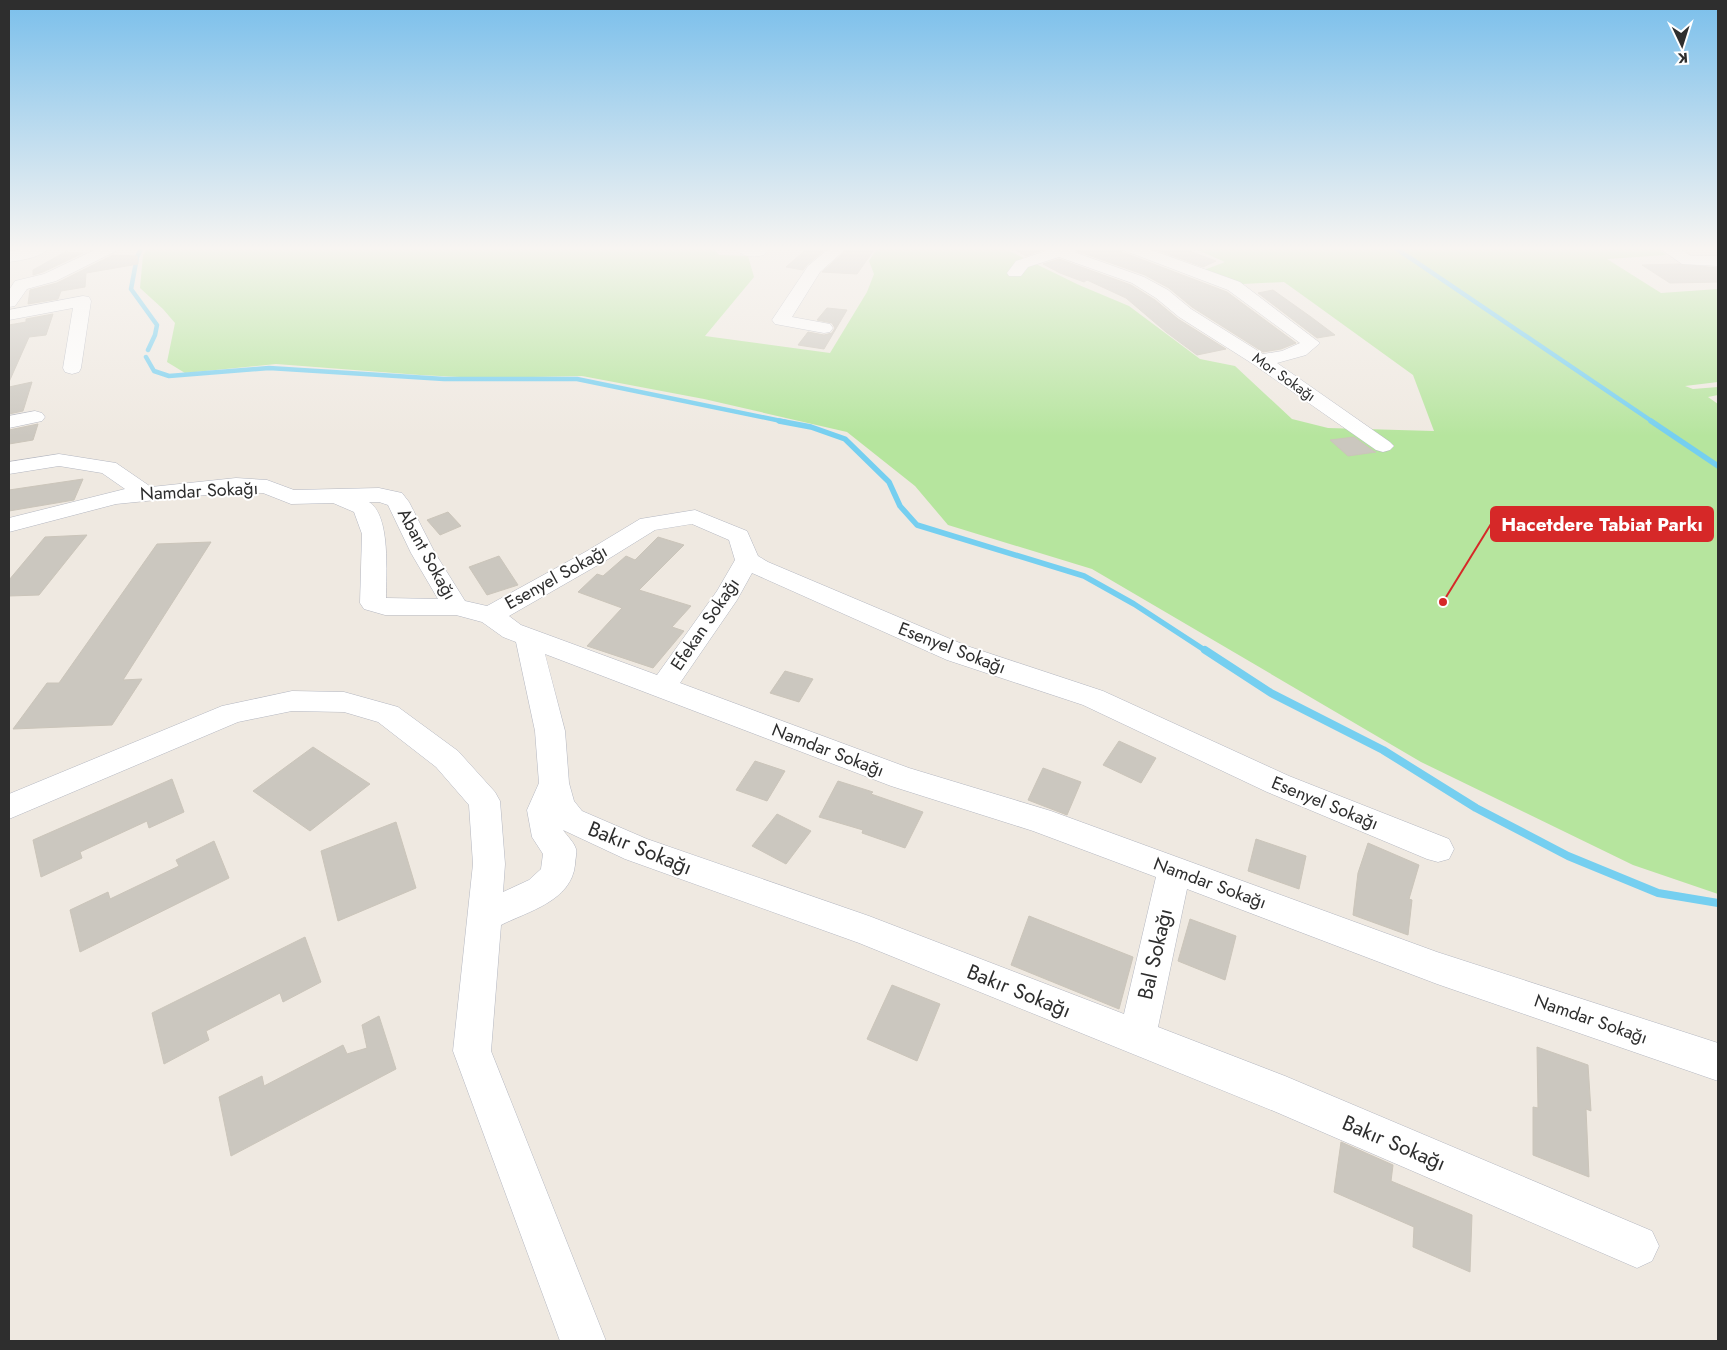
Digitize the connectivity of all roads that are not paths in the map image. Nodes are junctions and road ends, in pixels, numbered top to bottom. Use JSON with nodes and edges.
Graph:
{"nodes":[{"id":1,"x":35,"y":310,"type":"edge"},
{"id":2,"x":82,"y":310,"type":"edge"},
{"id":3,"x":787,"y":310,"type":"edge"},
{"id":4,"x":1184,"y":310,"type":"edge"},
{"id":5,"x":1266,"y":310,"type":"edge"},
{"id":6,"x":9,"y":315,"type":"edge"},
{"id":7,"x":824,"y":328,"type":"dead end"},
{"id":8,"x":1260,"y":360,"type":"junction"},
{"id":9,"x":72,"y":368,"type":"dead end"},
{"id":10,"x":35,"y":418,"type":"dead end"},
{"id":11,"x":9,"y":422,"type":"edge"},
{"id":12,"x":1383,"y":446,"type":"dead end"},
{"id":13,"x":9,"y":468,"type":"edge"},
{"id":14,"x":146,"y":493,"type":"junction"},
{"id":15,"x":339,"y":497,"type":"junction"},
{"id":16,"x":9,"y":525,"type":"edge"},
{"id":17,"x":747,"y":560,"type":"junction"},
{"id":18,"x":456,"y":607,"type":"junction"},
{"id":19,"x":490,"y":615,"type":"junction"},
{"id":20,"x":528,"y":638,"type":"junction"},
{"id":21,"x":662,"y":688,"type":"junction"},
{"id":22,"x":554,"y":783,"type":"junction"},
{"id":23,"x":9,"y":807,"type":"edge"},
{"id":24,"x":1438,"y":848,"type":"dead end"},
{"id":25,"x":1174,"y":870,"type":"junction"},
{"id":26,"x":485,"y":916,"type":"junction"},
{"id":27,"x":1137,"y":1038,"type":"junction"},
{"id":28,"x":1718,"y":1062,"type":"edge"},
{"id":29,"x":1637,"y":1246,"type":"dead end"},
{"id":30,"x":583,"y":1341,"type":"edge"}],
"edges":[{"from":1,"to":6,"type":"street"},
{"from":2,"to":9,"type":"street"},
{"from":3,"to":7,"type":"street"},
{"from":4,"to":8,"type":"street","name":"Mor Sokağı"},
{"from":5,"to":8,"type":"street"},
{"from":8,"to":12,"type":"street","name":"Mor Sokağı"},
{"from":10,"to":11,"type":"street"},
{"from":13,"to":14,"type":"street"},
{"from":14,"to":15,"type":"street","name":"Namdar Sokağı"},
{"from":14,"to":16,"type":"street","name":"Namdar Sokağı"},
{"from":15,"to":18,"type":"street","name":"Abant Sokağı"},
{"from":15,"to":18,"type":"street","name":"Namdar Sokağı"},
{"from":17,"to":19,"type":"street","name":"Esenyel Sokağı"},
{"from":17,"to":21,"type":"street","name":"Efekan Sokağı"},
{"from":17,"to":24,"type":"street","name":"Esenyel Sokağı"},
{"from":18,"to":19,"type":"street","name":"Namdar Sokağı"},
{"from":19,"to":20,"type":"street","name":"Namdar Sokağı"},
{"from":20,"to":21,"type":"street","name":"Namdar Sokağı"},
{"from":20,"to":22,"type":"street","name":"Bakır Sokağı"},
{"from":21,"to":25,"type":"street","name":"Namdar Sokağı"},
{"from":22,"to":26,"type":"street"},
{"from":22,"to":27,"type":"street","name":"Bakır Sokağı"},
{"from":23,"to":26,"type":"street"},
{"from":25,"to":27,"type":"street","name":"Bal Sokağı"},
{"from":25,"to":28,"type":"street","name":"Namdar Sokağı"},
{"from":26,"to":30,"type":"street"},
{"from":27,"to":29,"type":"street","name":"Bakır Sokağı"}]}
